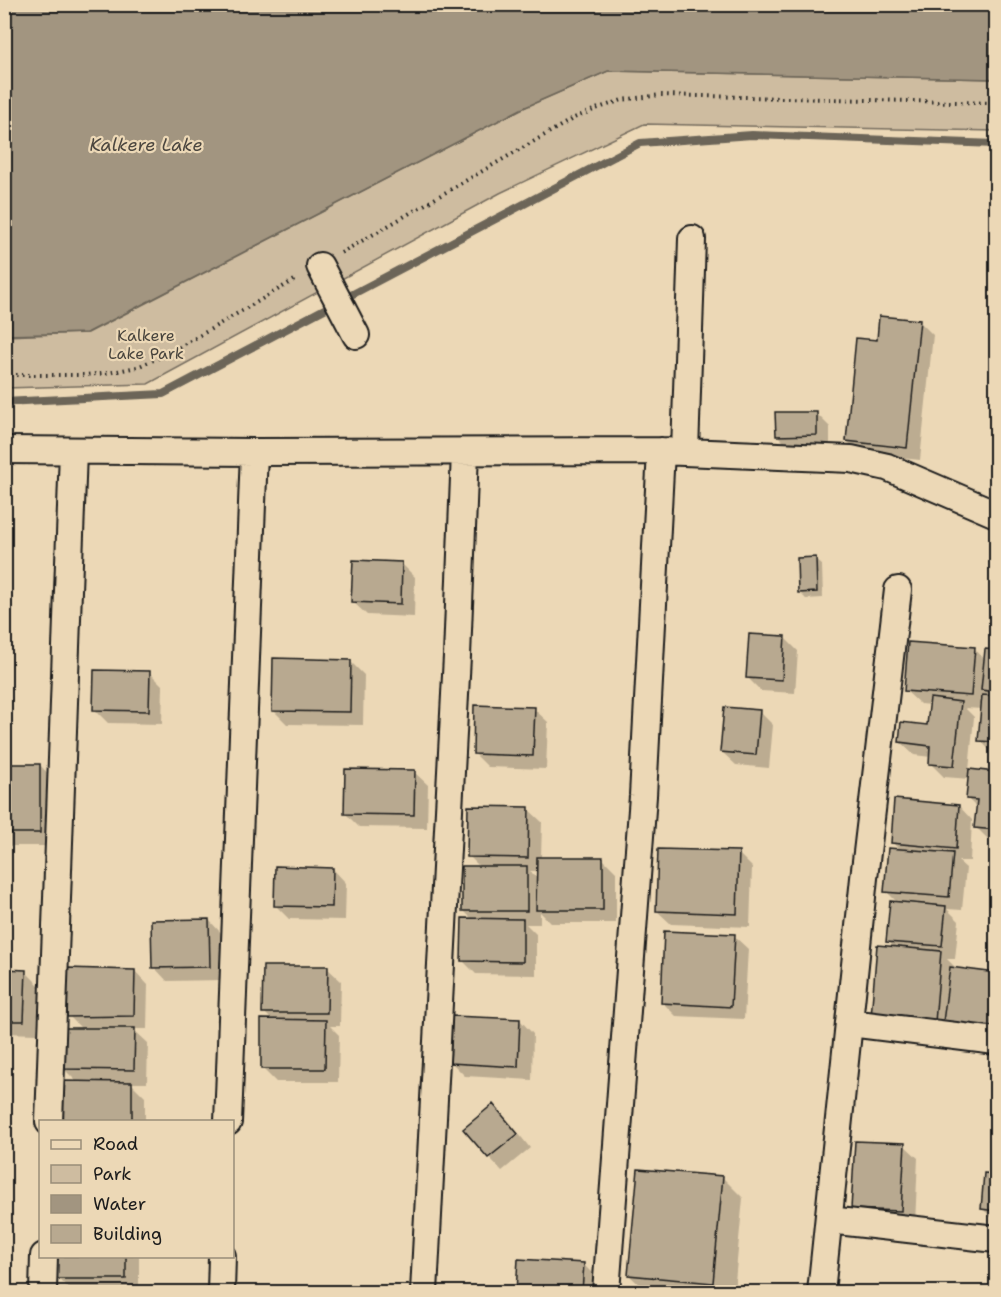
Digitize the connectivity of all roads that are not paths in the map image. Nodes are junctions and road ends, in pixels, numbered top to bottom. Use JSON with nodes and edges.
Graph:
{"nodes":[{"id":1,"x":692,"y":239,"type":"dead end"},
{"id":2,"x":320,"y":266,"type":"road end"},
{"id":3,"x":351,"y":325,"type":"dead end"},
{"id":4,"x":4,"y":450,"type":"edge"},
{"id":5,"x":73,"y":451,"type":"junction"},
{"id":6,"x":254,"y":452,"type":"junction"},
{"id":7,"x":465,"y":452,"type":"junction"},
{"id":8,"x":673,"y":452,"type":"junction"},
{"id":9,"x":996,"y":514,"type":"edge"},
{"id":10,"x":898,"y":590,"type":"dead end"},
{"id":11,"x":850,"y":1023,"type":"junction"},
{"id":12,"x":996,"y":1041,"type":"edge"},
{"id":13,"x":49,"y":1120,"type":"edge"},
{"id":14,"x":228,"y":1120,"type":"edge"},
{"id":15,"x":829,"y":1220,"type":"junction"},
{"id":16,"x":996,"y":1239,"type":"edge"},
{"id":17,"x":44,"y":1258,"type":"edge"},
{"id":18,"x":222,"y":1258,"type":"edge"},
{"id":19,"x":43,"y":1293,"type":"edge"},
{"id":20,"x":221,"y":1293,"type":"edge"},
{"id":21,"x":424,"y":1293,"type":"edge"},
{"id":22,"x":606,"y":1293,"type":"edge"},
{"id":23,"x":821,"y":1293,"type":"edge"}],
"edges":[{"from":1,"to":8,"type":"street"},
{"from":2,"to":3,"type":"street"},
{"from":4,"to":5,"type":"street"},
{"from":5,"to":6,"type":"street"},
{"from":5,"to":13,"type":"street"},
{"from":6,"to":7,"type":"street"},
{"from":6,"to":14,"type":"street"},
{"from":7,"to":8,"type":"street"},
{"from":7,"to":21,"type":"street"},
{"from":8,"to":9,"type":"street"},
{"from":8,"to":22,"type":"street"},
{"from":10,"to":11,"type":"street"},
{"from":11,"to":12,"type":"street"},
{"from":11,"to":15,"type":"street"},
{"from":15,"to":16,"type":"street"},
{"from":15,"to":23,"type":"street"},
{"from":17,"to":19,"type":"street"},
{"from":18,"to":20,"type":"street"}]}
